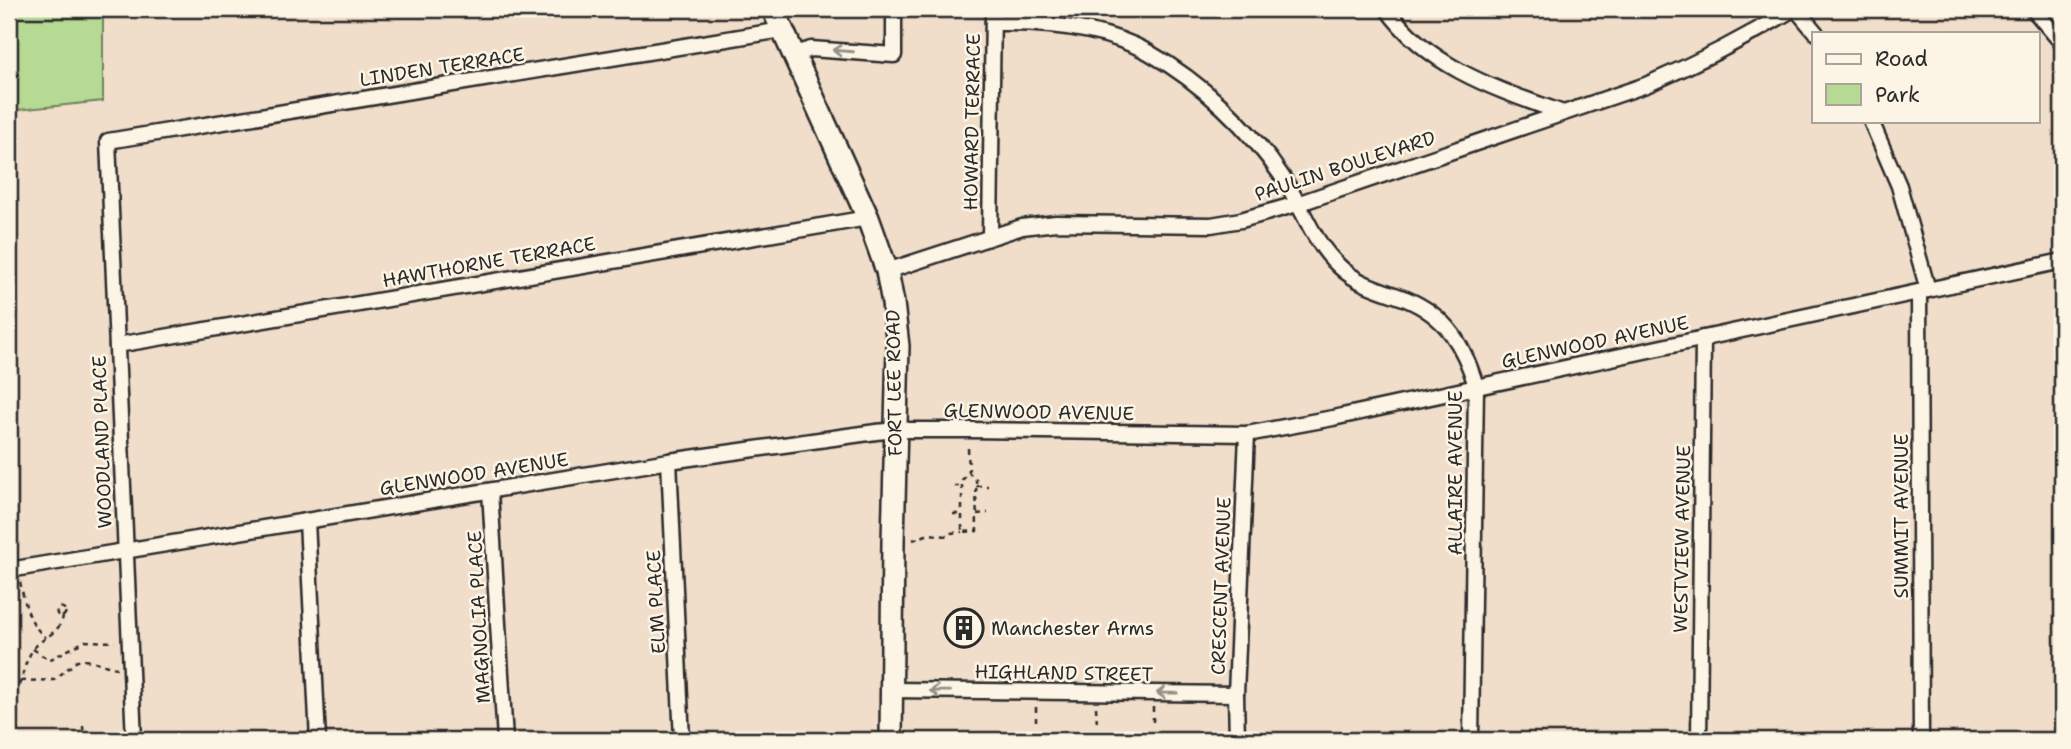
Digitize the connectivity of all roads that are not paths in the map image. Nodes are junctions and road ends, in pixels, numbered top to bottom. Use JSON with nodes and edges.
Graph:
{"nodes":[{"id":1,"x":773,"y":9,"type":"edge"},
{"id":2,"x":894,"y":9,"type":"edge"},
{"id":3,"x":1387,"y":9,"type":"edge"},
{"id":4,"x":1795,"y":9,"type":"edge"},
{"id":5,"x":2033,"y":9,"type":"edge"},
{"id":6,"x":993,"y":16,"type":"edge"},
{"id":7,"x":782,"y":30,"type":"junction"},
{"id":8,"x":1815,"y":32,"type":"edge"},
{"id":9,"x":2061,"y":39,"type":"edge"},
{"id":10,"x":793,"y":55,"type":"junction"},
{"id":11,"x":1563,"y":113,"type":"junction"},
{"id":12,"x":1871,"y":122,"type":"edge"},
{"id":13,"x":108,"y":141,"type":"joint"},
{"id":14,"x":1297,"y":204,"type":"junction"},
{"id":15,"x":868,"y":218,"type":"junction"},
{"id":16,"x":990,"y":236,"type":"junction"},
{"id":17,"x":2062,"y":261,"type":"edge"},
{"id":18,"x":887,"y":271,"type":"junction"},
{"id":19,"x":1924,"y":291,"type":"junction"},
{"id":20,"x":1703,"y":338,"type":"junction"},
{"id":21,"x":117,"y":345,"type":"junction"},
{"id":22,"x":1476,"y":386,"type":"junction"},
{"id":23,"x":897,"y":430,"type":"junction"},
{"id":24,"x":1247,"y":433,"type":"junction"},
{"id":25,"x":669,"y":461,"type":"junction"},
{"id":26,"x":490,"y":491,"type":"junction"},
{"id":27,"x":307,"y":521,"type":"junction"},
{"id":28,"x":126,"y":551,"type":"junction"},
{"id":29,"x":13,"y":569,"type":"edge"},
{"id":30,"x":892,"y":690,"type":"junction"},
{"id":31,"x":1236,"y":694,"type":"junction"},
{"id":32,"x":134,"y":740,"type":"edge"},
{"id":33,"x":318,"y":740,"type":"edge"},
{"id":34,"x":505,"y":740,"type":"edge"},
{"id":35,"x":682,"y":740,"type":"edge"},
{"id":36,"x":891,"y":740,"type":"edge"},
{"id":37,"x":1237,"y":740,"type":"edge"},
{"id":38,"x":1471,"y":740,"type":"edge"},
{"id":39,"x":1699,"y":740,"type":"edge"},
{"id":40,"x":1921,"y":740,"type":"edge"}],
"edges":[{"from":1,"to":7,"type":"main road","name":"FORT LEE ROAD"},
{"from":2,"to":10,"type":"street","one_way":true},
{"from":3,"to":11,"type":"street"},
{"from":4,"to":8,"type":"street"},
{"from":4,"to":11,"type":"street","name":"PAULIN BOULEVARD"},
{"from":5,"to":9,"type":"street"},
{"from":6,"to":14,"type":"street","name":"ALLAIRE AVENUE"},
{"from":6,"to":16,"type":"street","name":"HOWARD TERRACE"},
{"from":7,"to":10,"type":"main road","name":"FORT LEE ROAD"},
{"from":7,"to":13,"type":"street","name":"LINDEN TERRACE"},
{"from":10,"to":15,"type":"main road","name":"FORT LEE ROAD"},
{"from":11,"to":14,"type":"street","name":"PAULIN BOULEVARD"},
{"from":12,"to":19,"type":"street","name":"SUMMIT AVENUE"},
{"from":13,"to":21,"type":"street","name":"WOODLAND PLACE"},
{"from":14,"to":16,"type":"street","name":"PAULIN BOULEVARD"},
{"from":14,"to":22,"type":"street","name":"ALLAIRE AVENUE"},
{"from":15,"to":18,"type":"main road","name":"FORT LEE ROAD"},
{"from":15,"to":21,"type":"street","name":"HAWTHORNE TERRACE"},
{"from":16,"to":18,"type":"street","name":"PAULIN BOULEVARD"},
{"from":17,"to":19,"type":"street","name":"GLENWOOD AVENUE"},
{"from":18,"to":23,"type":"main road","name":"FORT LEE ROAD"},
{"from":19,"to":20,"type":"street","name":"GLENWOOD AVENUE"},
{"from":19,"to":40,"type":"street","name":"SUMMIT AVENUE"},
{"from":20,"to":22,"type":"street","name":"GLENWOOD AVENUE"},
{"from":20,"to":39,"type":"street","name":"WESTVIEW AVENUE"},
{"from":21,"to":28,"type":"street","name":"WOODLAND PLACE"},
{"from":22,"to":24,"type":"street","name":"GLENWOOD AVENUE"},
{"from":22,"to":38,"type":"street","name":"ALLAIRE AVENUE"},
{"from":23,"to":24,"type":"street","name":"GLENWOOD AVENUE"},
{"from":23,"to":25,"type":"street","name":"GLENWOOD AVENUE"},
{"from":23,"to":30,"type":"main road","name":"FORT LEE ROAD"},
{"from":24,"to":31,"type":"street","name":"CRESCENT AVENUE"},
{"from":25,"to":26,"type":"street","name":"GLENWOOD AVENUE"},
{"from":25,"to":35,"type":"street","name":"ELM PLACE"},
{"from":26,"to":27,"type":"street","name":"GLENWOOD AVENUE"},
{"from":26,"to":34,"type":"street","name":"MAGNOLIA PLACE"},
{"from":27,"to":28,"type":"street","name":"GLENWOOD AVENUE"},
{"from":27,"to":33,"type":"street"},
{"from":28,"to":29,"type":"street","name":"GLENWOOD AVENUE"},
{"from":28,"to":32,"type":"street","name":"WOODLAND PLACE"},
{"from":31,"to":30,"type":"street","name":"HIGHLAND STREET","one_way":true},
{"from":30,"to":36,"type":"main road","name":"FORT LEE ROAD"},
{"from":31,"to":37,"type":"street","name":"CRESCENT AVENUE"}]}
